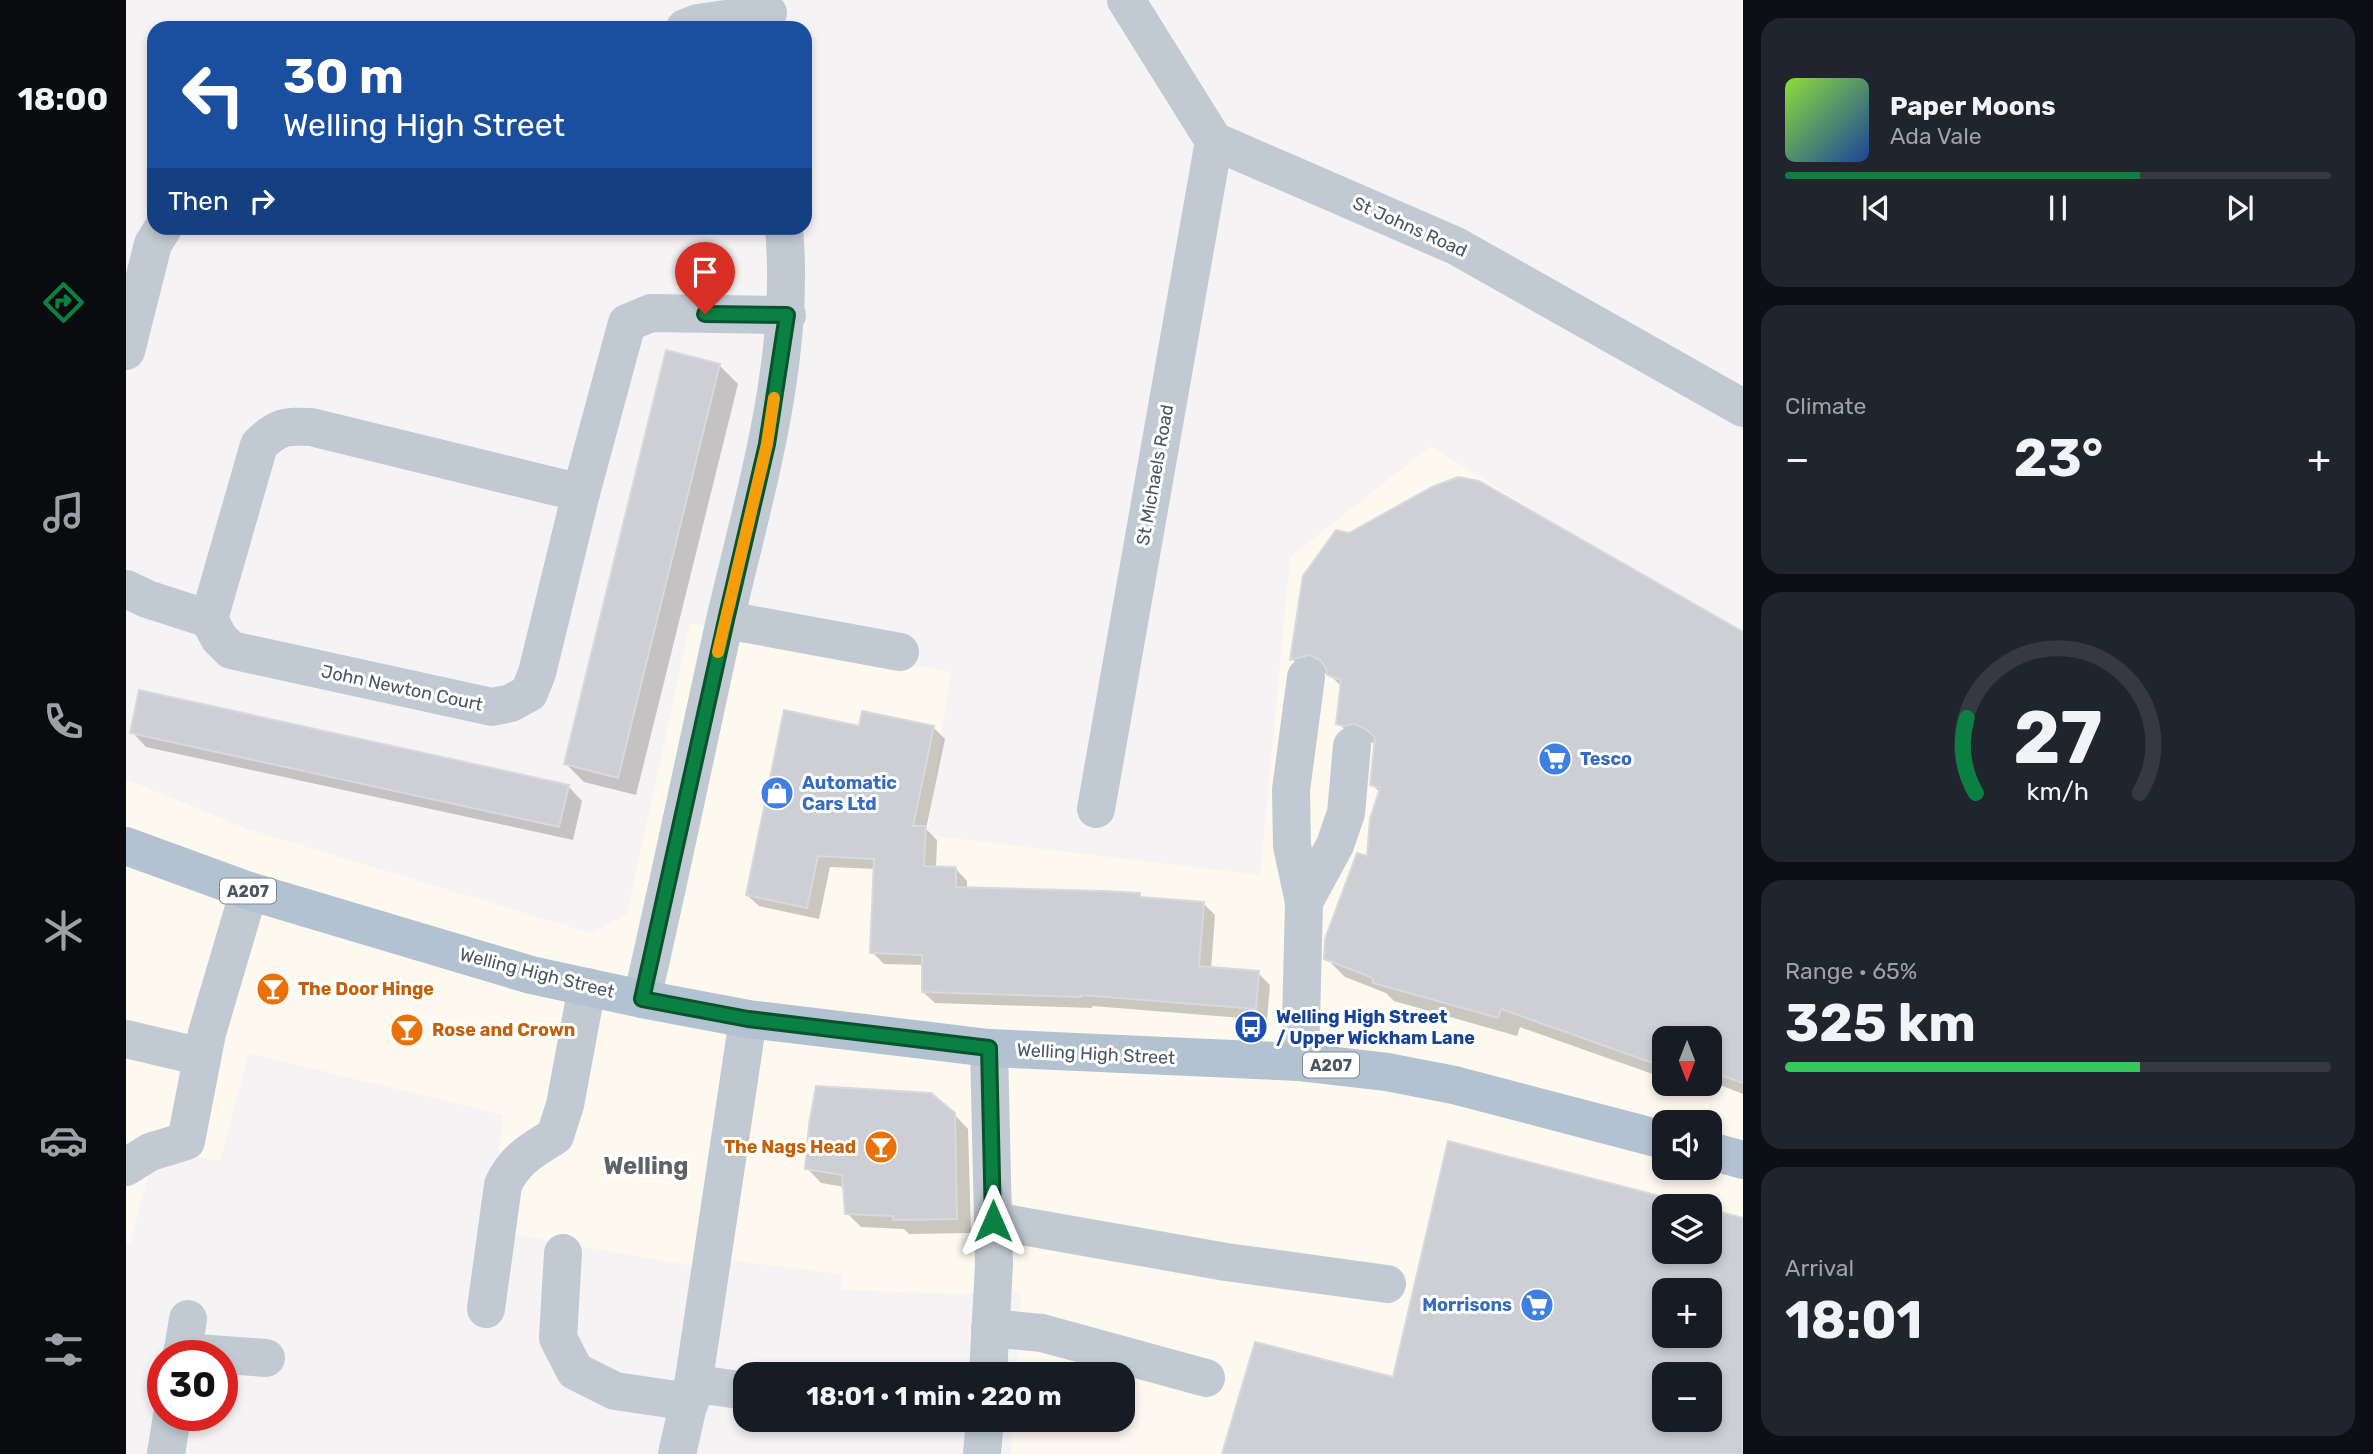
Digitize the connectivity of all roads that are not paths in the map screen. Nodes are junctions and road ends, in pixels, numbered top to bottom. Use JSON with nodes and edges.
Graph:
{"nodes":[{"id":1,"x":1126,"y":0,"type":"edge"},
{"id":2,"x":770,"y":14,"type":"edge"},
{"id":3,"x":714,"y":21,"type":"edge"},
{"id":4,"x":1214,"y":141,"type":"junction"},
{"id":5,"x":159,"y":235,"type":"edge"},
{"id":6,"x":785,"y":235,"type":"edge"},
{"id":7,"x":787,"y":315,"type":"junction"},
{"id":8,"x":126,"y":351,"type":"edge"},
{"id":9,"x":1743,"y":408,"type":"edge"},
{"id":10,"x":581,"y":493,"type":"junction"},
{"id":11,"x":126,"y":589,"type":"edge"},
{"id":12,"x":209,"y":619,"type":"junction"},
{"id":13,"x":726,"y":620,"type":"junction"},
{"id":14,"x":900,"y":652,"type":"dead end"},
{"id":15,"x":1306,"y":677,"type":"dead end"},
{"id":16,"x":1352,"y":746,"type":"dead end"},
{"id":17,"x":1096,"y":809,"type":"dead end"},
{"id":18,"x":126,"y":846,"type":"edge"},
{"id":19,"x":249,"y":891,"type":"junction"},
{"id":20,"x":1304,"y":902,"type":"junction"},
{"id":21,"x":587,"y":987,"type":"junction"},
{"id":22,"x":642,"y":999,"type":"junction"},
{"id":23,"x":748,"y":1019,"type":"junction"},
{"id":24,"x":126,"y":1039,"type":"edge"},
{"id":25,"x":989,"y":1048,"type":"junction"},
{"id":26,"x":202,"y":1057,"type":"junction"},
{"id":27,"x":1300,"y":1062,"type":"junction"},
{"id":28,"x":1652,"y":1137,"type":"edge"},
{"id":29,"x":1722,"y":1154,"type":"edge"},
{"id":30,"x":1743,"y":1160,"type":"edge"},
{"id":31,"x":126,"y":1167,"type":"edge"},
{"id":32,"x":993,"y":1221,"type":"junction"},
{"id":33,"x":563,"y":1253,"type":"dead end"},
{"id":34,"x":1387,"y":1284,"type":"dead end"},
{"id":35,"x":486,"y":1309,"type":"dead end"},
{"id":36,"x":990,"y":1328,"type":"junction"},
{"id":37,"x":238,"y":1353,"type":"edge"},
{"id":38,"x":266,"y":1358,"type":"dead end"},
{"id":39,"x":989,"y":1362,"type":"edge"},
{"id":40,"x":1206,"y":1378,"type":"dead end"},
{"id":41,"x":733,"y":1389,"type":"edge"},
{"id":42,"x":692,"y":1390,"type":"junction"},
{"id":43,"x":170,"y":1431,"type":"edge"},
{"id":44,"x":984,"y":1432,"type":"edge"},
{"id":45,"x":166,"y":1454,"type":"edge"},
{"id":46,"x":677,"y":1454,"type":"edge"},
{"id":47,"x":982,"y":1454,"type":"edge"}],
"edges":[{"from":1,"to":4,"type":"street"},
{"from":2,"to":3,"type":"street"},
{"from":4,"to":9,"type":"street","name":"St Johns Road"},
{"from":4,"to":17,"type":"street","name":"St Michaels Road"},
{"from":5,"to":8,"type":"street"},
{"from":6,"to":7,"type":"street"},
{"from":7,"to":10,"type":"street","name":"John Newton Court"},
{"from":7,"to":13,"type":"street"},
{"from":10,"to":12,"type":"street"},
{"from":10,"to":12,"type":"street","name":"John Newton Court"},
{"from":11,"to":12,"type":"street"},
{"from":13,"to":14,"type":"street"},
{"from":13,"to":22,"type":"street"},
{"from":15,"to":20,"type":"street"},
{"from":16,"to":20,"type":"street"},
{"from":18,"to":19,"type":"main road","name":"Welling High Street","number":"A207"},
{"from":19,"to":21,"type":"main road","name":"Welling High Street","number":"A207"},
{"from":19,"to":26,"type":"street"},
{"from":20,"to":27,"type":"street"},
{"from":21,"to":22,"type":"main road","name":"Welling High Street","number":"A207"},
{"from":21,"to":35,"type":"street"},
{"from":22,"to":23,"type":"main road","name":"Welling High Street","number":"A207"},
{"from":23,"to":25,"type":"main road","name":"Welling High Street","number":"A207"},
{"from":23,"to":42,"type":"street"},
{"from":24,"to":26,"type":"street"},
{"from":25,"to":27,"type":"main road","name":"Welling High Street","number":"A207"},
{"from":25,"to":32,"type":"street"},
{"from":26,"to":31,"type":"street"},
{"from":27,"to":28,"type":"main road","name":"Welling High Street","number":"A207"},
{"from":29,"to":30,"type":"main road"},
{"from":32,"to":34,"type":"street"},
{"from":32,"to":36,"type":"street"},
{"from":33,"to":42,"type":"street"},
{"from":36,"to":39,"type":"street"},
{"from":36,"to":40,"type":"street"},
{"from":37,"to":38,"type":"street"},
{"from":41,"to":42,"type":"street"},
{"from":42,"to":46,"type":"street"},
{"from":43,"to":45,"type":"street"},
{"from":44,"to":47,"type":"street"}]}
